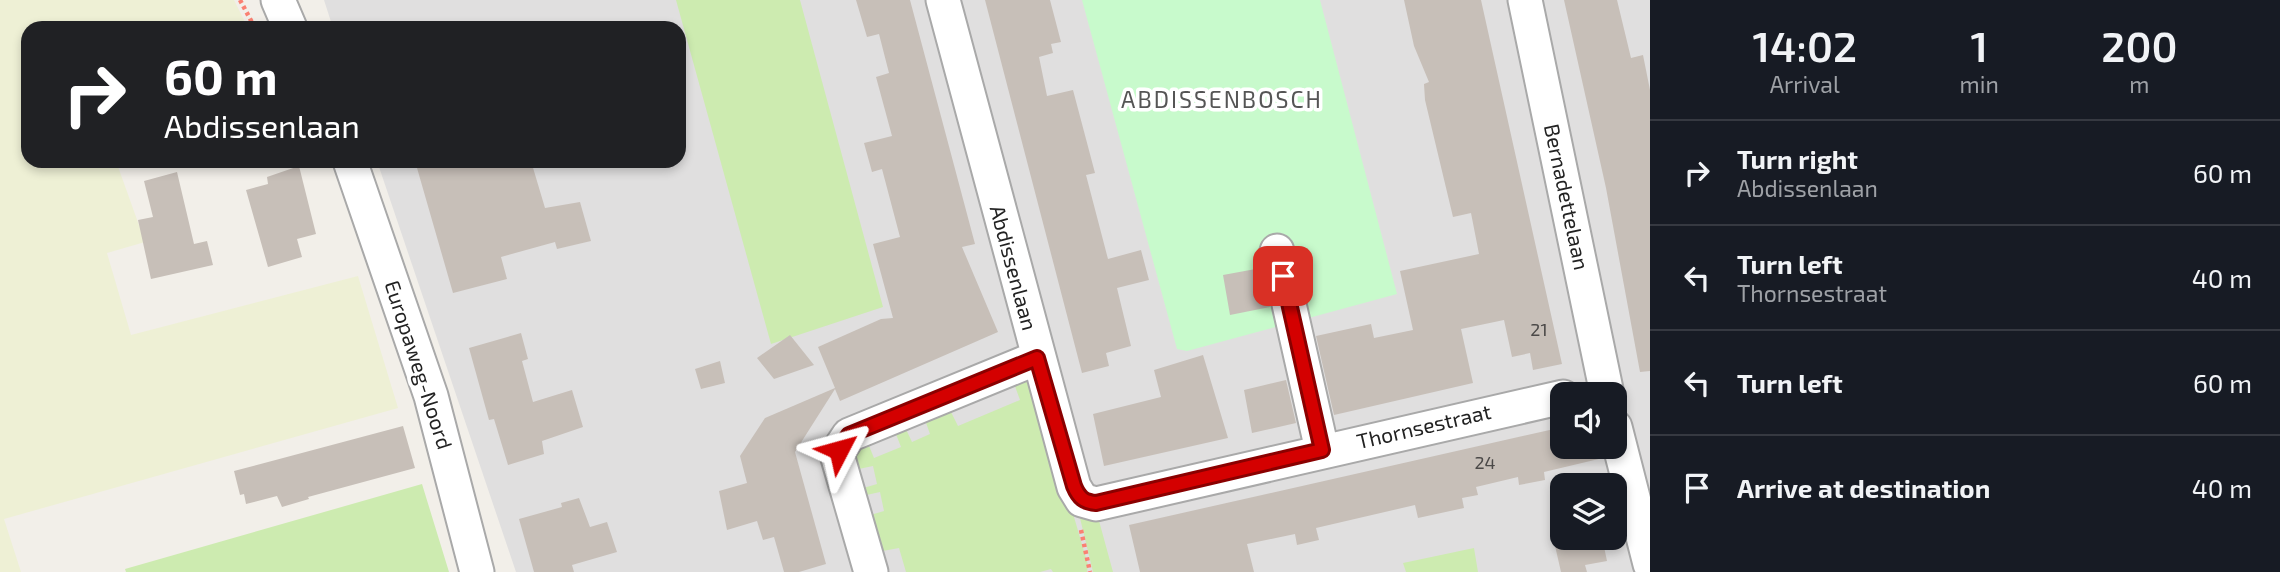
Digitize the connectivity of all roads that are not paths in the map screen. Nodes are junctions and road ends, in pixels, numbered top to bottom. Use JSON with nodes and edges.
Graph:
{"nodes":[{"id":1,"x":278,"y":0,"type":"edge"},
{"id":2,"x":943,"y":0,"type":"edge"},
{"id":3,"x":1525,"y":0,"type":"edge"},
{"id":4,"x":287,"y":21,"type":"edge"},
{"id":5,"x":352,"y":168,"type":"edge"},
{"id":6,"x":1277,"y":251,"type":"dead end"},
{"id":7,"x":1037,"y":358,"type":"junction"},
{"id":8,"x":1594,"y":382,"type":"edge"},
{"id":9,"x":1550,"y":400,"type":"edge"},
{"id":10,"x":1322,"y":450,"type":"junction"},
{"id":11,"x":1623,"y":459,"type":"edge"},
{"id":12,"x":1082,"y":500,"type":"joint"},
{"id":13,"x":1650,"y":564,"type":"edge"},
{"id":14,"x":477,"y":572,"type":"edge"},
{"id":15,"x":871,"y":572,"type":"edge"}],
"edges":[{"from":1,"to":4,"type":"street"},
{"from":2,"to":7,"type":"street","name":"Abdissenlaan"},
{"from":3,"to":8,"type":"street","name":"Bernadettelaan"},
{"from":5,"to":14,"type":"street","name":"Europaweg-Noord"},
{"from":6,"to":10,"type":"street"},
{"from":7,"to":12,"type":"street","name":"Abdissenlaan"},
{"from":7,"to":15,"type":"street"},
{"from":9,"to":10,"type":"street","name":"Thornsestraat"},
{"from":10,"to":12,"type":"street","name":"Thornsestraat"},
{"from":11,"to":13,"type":"street"}]}
